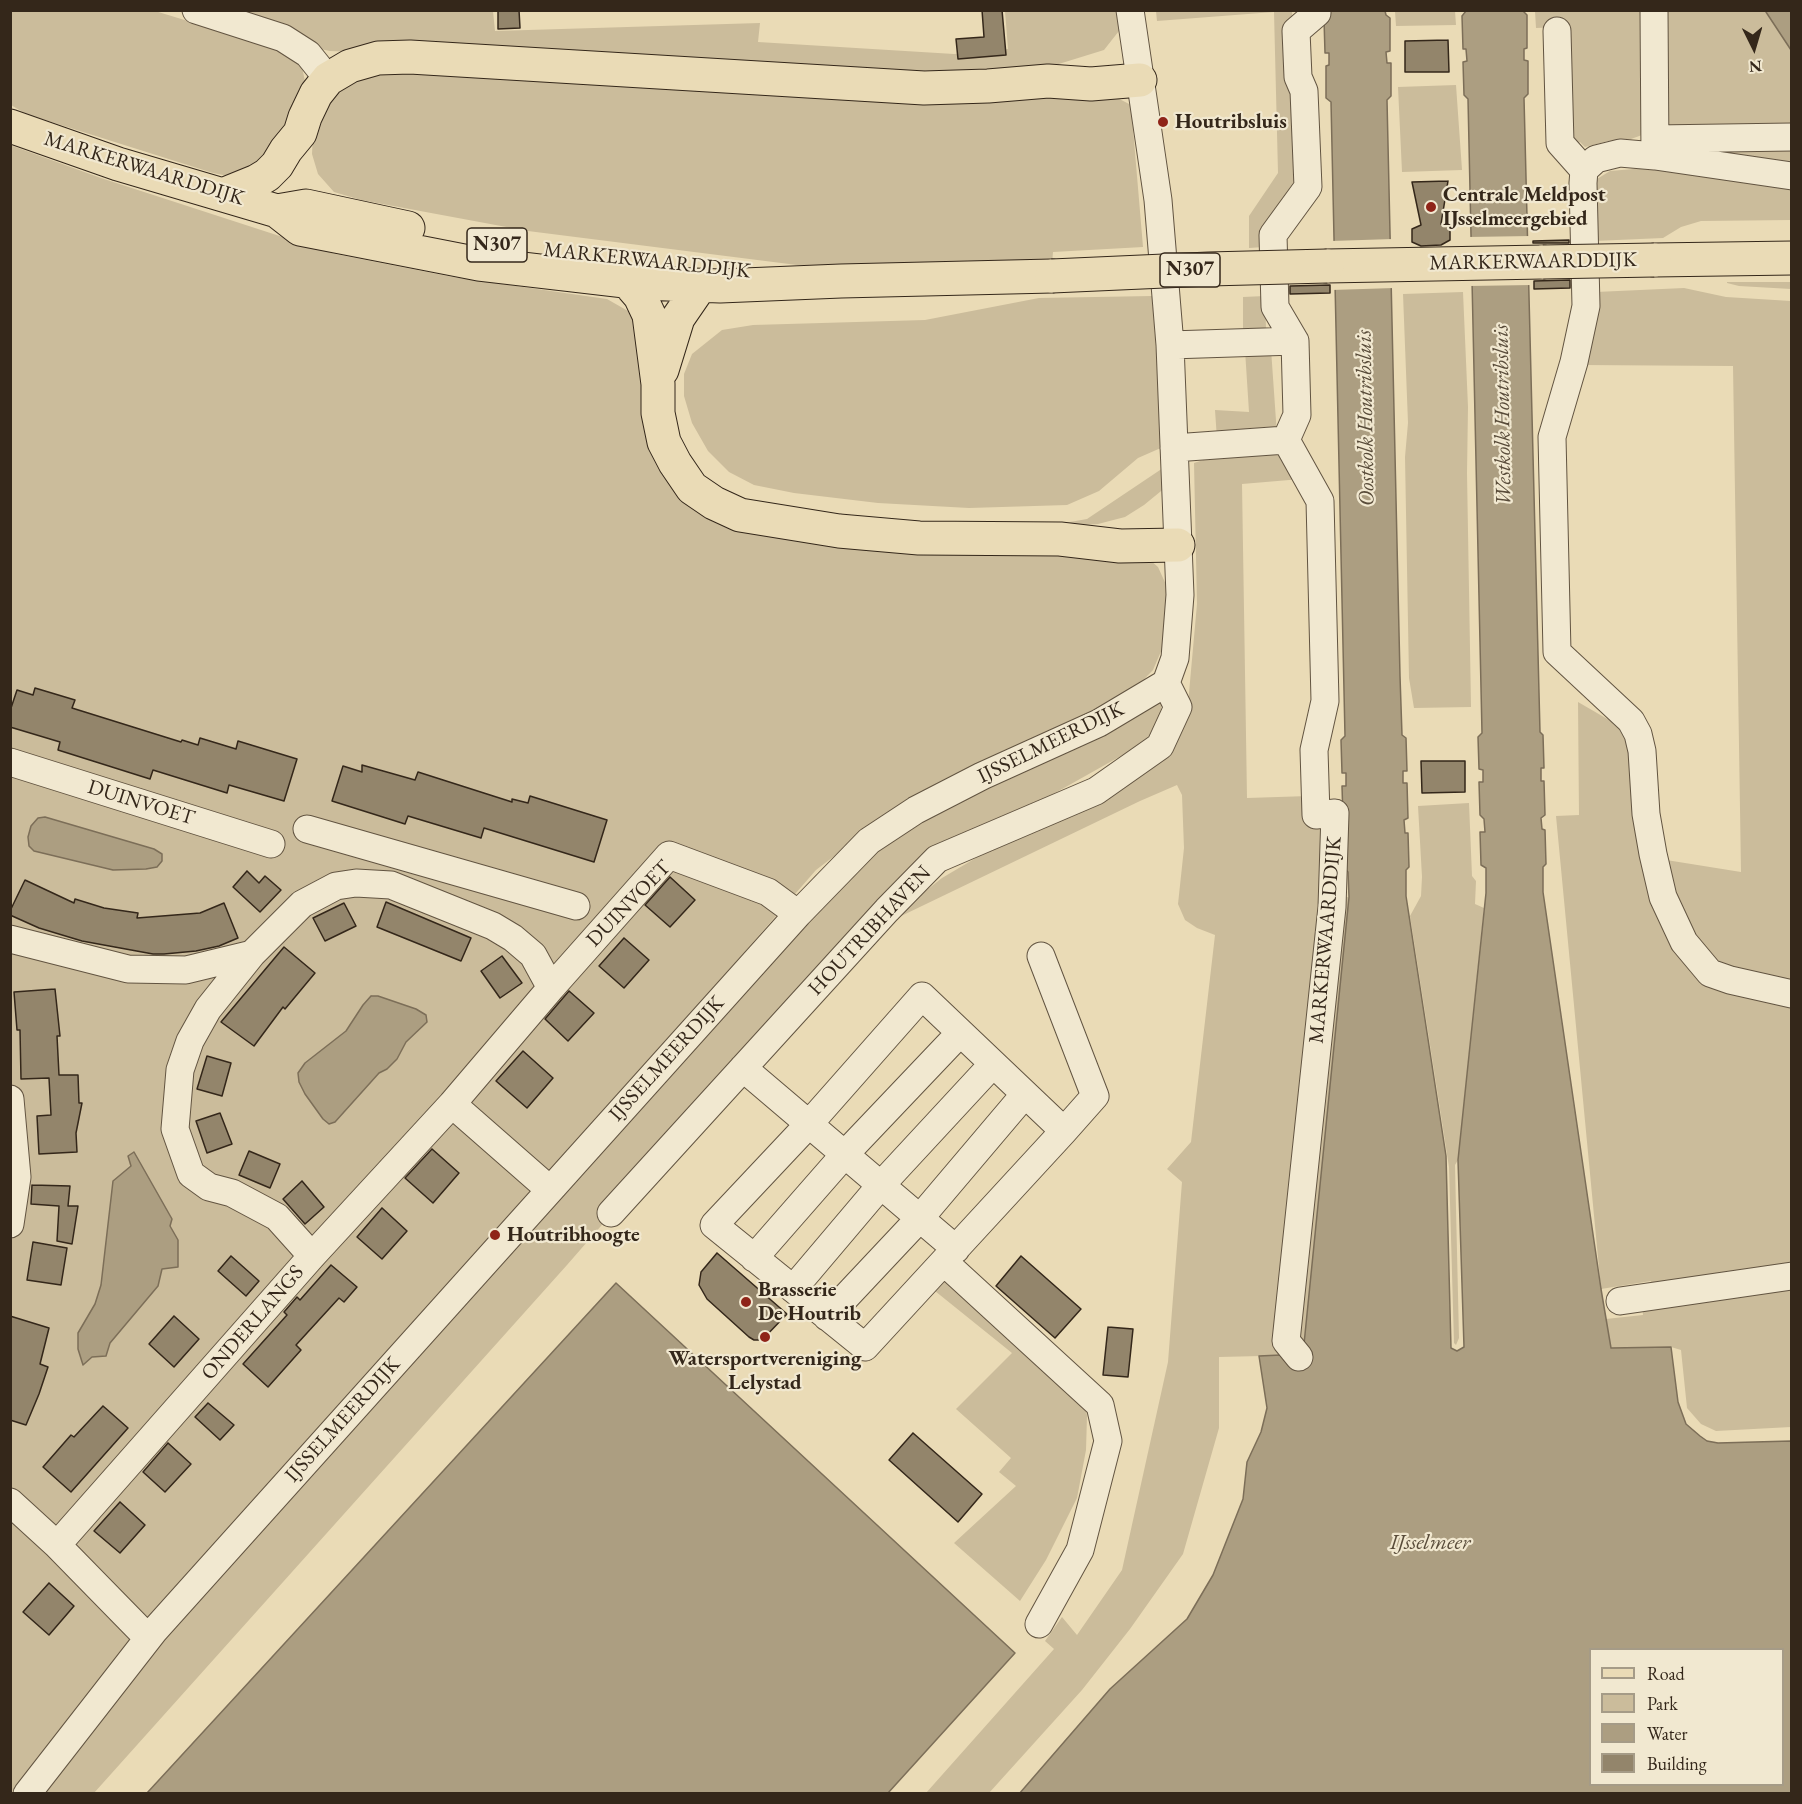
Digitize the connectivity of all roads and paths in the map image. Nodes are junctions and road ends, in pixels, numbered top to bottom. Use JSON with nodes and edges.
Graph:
{"nodes":[{"id":1,"x":196,"y":10,"type":"edge"},
{"id":2,"x":1130,"y":10,"type":"edge"},
{"id":3,"x":1317,"y":10,"type":"edge"},
{"id":4,"x":1654,"y":10,"type":"edge"},
{"id":5,"x":1557,"y":31,"type":"dead end"},
{"id":6,"x":1139,"y":68,"type":"junction"},
{"id":7,"x":328,"y":80,"type":"junction"},
{"id":8,"x":10,"y":126,"type":"edge"},
{"id":9,"x":300,"y":133,"type":"junction"},
{"id":10,"x":1791,"y":137,"type":"edge"},
{"id":11,"x":1655,"y":148,"type":"junction"},
{"id":12,"x":1584,"y":170,"type":"junction"},
{"id":13,"x":1791,"y":176,"type":"edge"},
{"id":14,"x":225,"y":194,"type":"junction"},
{"id":15,"x":277,"y":211,"type":"junction"},
{"id":16,"x":1791,"y":258,"type":"edge"},
{"id":17,"x":627,"y":281,"type":"junction"},
{"id":18,"x":842,"y":281,"type":"junction"},
{"id":19,"x":700,"y":286,"type":"junction"},
{"id":20,"x":1295,"y":341,"type":"junction"},
{"id":21,"x":1170,"y":345,"type":"junction"},
{"id":22,"x":658,"y":384,"type":"junction"},
{"id":23,"x":1286,"y":440,"type":"junction"},
{"id":24,"x":1174,"y":448,"type":"junction"},
{"id":25,"x":1178,"y":534,"type":"junction"},
{"id":26,"x":1166,"y":683,"type":"junction"},
{"id":27,"x":10,"y":762,"type":"edge"},
{"id":28,"x":307,"y":829,"type":"dead end"},
{"id":29,"x":271,"y":844,"type":"dead end"},
{"id":30,"x":506,"y":884,"type":"junction"},
{"id":31,"x":576,"y":906,"type":"dead end"},
{"id":32,"x":798,"y":914,"type":"junction"},
{"id":33,"x":493,"y":926,"type":"junction"},
{"id":34,"x":10,"y":939,"type":"edge"},
{"id":35,"x":252,"y":954,"type":"junction"},
{"id":36,"x":1041,"y":956,"type":"dead end"},
{"id":37,"x":551,"y":988,"type":"junction"},
{"id":38,"x":1791,"y":994,"type":"edge"},
{"id":39,"x":960,"y":1033,"type":"junction"},
{"id":40,"x":993,"y":1064,"type":"junction"},
{"id":41,"x":743,"y":1068,"type":"junction"},
{"id":42,"x":1025,"y":1094,"type":"junction"},
{"id":43,"x":10,"y":1099,"type":"edge"},
{"id":44,"x":452,"y":1104,"type":"junction"},
{"id":45,"x":809,"y":1124,"type":"junction"},
{"id":46,"x":1064,"y":1131,"type":"junction"},
{"id":47,"x":845,"y":1154,"type":"junction"},
{"id":48,"x":881,"y":1185,"type":"junction"},
{"id":49,"x":549,"y":1189,"type":"junction"},
{"id":50,"x":611,"y":1213,"type":"dead end"},
{"id":51,"x":920,"y":1218,"type":"junction"},
{"id":52,"x":10,"y":1224,"type":"edge"},
{"id":53,"x":312,"y":1256,"type":"junction"},
{"id":54,"x":950,"y":1256,"type":"junction"},
{"id":55,"x":753,"y":1258,"type":"junction"},
{"id":56,"x":1791,"y":1276,"type":"edge"},
{"id":57,"x":793,"y":1289,"type":"junction"},
{"id":58,"x":1620,"y":1300,"type":"dead end"},
{"id":59,"x":827,"y":1317,"type":"junction"},
{"id":60,"x":1299,"y":1357,"type":"dead end"},
{"id":61,"x":10,"y":1502,"type":"edge"},
{"id":62,"x":57,"y":1545,"type":"junction"},
{"id":63,"x":1039,"y":1624,"type":"dead end"},
{"id":64,"x":148,"y":1638,"type":"junction"},
{"id":65,"x":27,"y":1794,"type":"edge"}],
"edges":[{"from":1,"to":7,"type":"street"},
{"from":2,"to":6,"type":"street"},
{"from":3,"to":20,"type":"street"},
{"from":4,"to":11,"type":"street"},
{"from":5,"to":12,"type":"street"},
{"from":6,"to":7,"type":"main road"},
{"from":6,"to":21,"type":"street"},
{"from":7,"to":9,"type":"main road"},
{"from":8,"to":14,"type":"main road","name":"MARKERWAARDDIJK","number":"N307"},
{"from":9,"to":14,"type":"main road"},
{"from":9,"to":15,"type":"main road"},
{"from":10,"to":11,"type":"street"},
{"from":11,"to":12,"type":"street"},
{"from":11,"to":13,"type":"street"},
{"from":12,"to":38,"type":"street"},
{"from":14,"to":15,"type":"main road","name":"MARKERWAARDDIJK","number":"N307"},
{"from":15,"to":17,"type":"main road","name":"MARKERWAARDDIJK","number":"N307"},
{"from":15,"to":18,"type":"main road","name":"MARKERWAARDDIJK","number":"N307"},
{"from":16,"to":18,"type":"main road","name":"MARKERWAARDDIJK","number":"N307","bridge":true},
{"from":17,"to":19,"type":"main road","name":"MARKERWAARDDIJK","number":"N307"},
{"from":17,"to":22,"type":"main road"},
{"from":18,"to":19,"type":"main road","name":"MARKERWAARDDIJK","number":"N307"},
{"from":19,"to":22,"type":"main road"},
{"from":20,"to":21,"type":"street"},
{"from":20,"to":23,"type":"street"},
{"from":21,"to":24,"type":"street"},
{"from":22,"to":25,"type":"main road"},
{"from":23,"to":24,"type":"street"},
{"from":23,"to":60,"type":"street","name":"MARKERWAARDDIJK"},
{"from":24,"to":25,"type":"street"},
{"from":25,"to":26,"type":"street"},
{"from":26,"to":32,"type":"street","name":"IJSSELMEERDIJK"},
{"from":26,"to":41,"type":"street","name":"HOUTRIBHAVEN"},
{"from":27,"to":29,"type":"street","name":"DUINVOET"},
{"from":28,"to":30,"type":"street","name":"DUINVOET"},
{"from":30,"to":31,"type":"street","name":"DUINVOET"},
{"from":30,"to":33,"type":"street"},
{"from":32,"to":37,"type":"street","name":"DUINVOET"},
{"from":32,"to":49,"type":"street","name":"IJSSELMEERDIJK"},
{"from":33,"to":35,"type":"street"},
{"from":33,"to":37,"type":"street"},
{"from":34,"to":35,"type":"street"},
{"from":35,"to":53,"type":"street"},
{"from":36,"to":46,"type":"street"},
{"from":37,"to":44,"type":"street","name":"ONDERLANGS"},
{"from":39,"to":40,"type":"street"},
{"from":39,"to":45,"type":"street"},
{"from":39,"to":47,"type":"street"},
{"from":40,"to":42,"type":"street"},
{"from":40,"to":48,"type":"street"},
{"from":41,"to":45,"type":"street"},
{"from":41,"to":50,"type":"street","name":"HOUTRIBHAVEN"},
{"from":42,"to":46,"type":"street"},
{"from":42,"to":51,"type":"street"},
{"from":43,"to":52,"type":"street"},
{"from":44,"to":49,"type":"street"},
{"from":44,"to":53,"type":"street","name":"ONDERLANGS"},
{"from":45,"to":47,"type":"street"},
{"from":45,"to":55,"type":"street"},
{"from":46,"to":54,"type":"street"},
{"from":47,"to":48,"type":"street"},
{"from":47,"to":55,"type":"street"},
{"from":48,"to":51,"type":"street"},
{"from":48,"to":57,"type":"street"},
{"from":49,"to":64,"type":"street","name":"IJSSELMEERDIJK"},
{"from":51,"to":54,"type":"street"},
{"from":51,"to":59,"type":"street"},
{"from":53,"to":62,"type":"street","name":"ONDERLANGS"},
{"from":54,"to":59,"type":"street"},
{"from":54,"to":63,"type":"street"},
{"from":55,"to":57,"type":"street"},
{"from":56,"to":58,"type":"street"},
{"from":57,"to":59,"type":"street"},
{"from":61,"to":62,"type":"street"},
{"from":62,"to":64,"type":"street"},
{"from":64,"to":65,"type":"street","name":"IJSSELMEERDIJK"}]}
